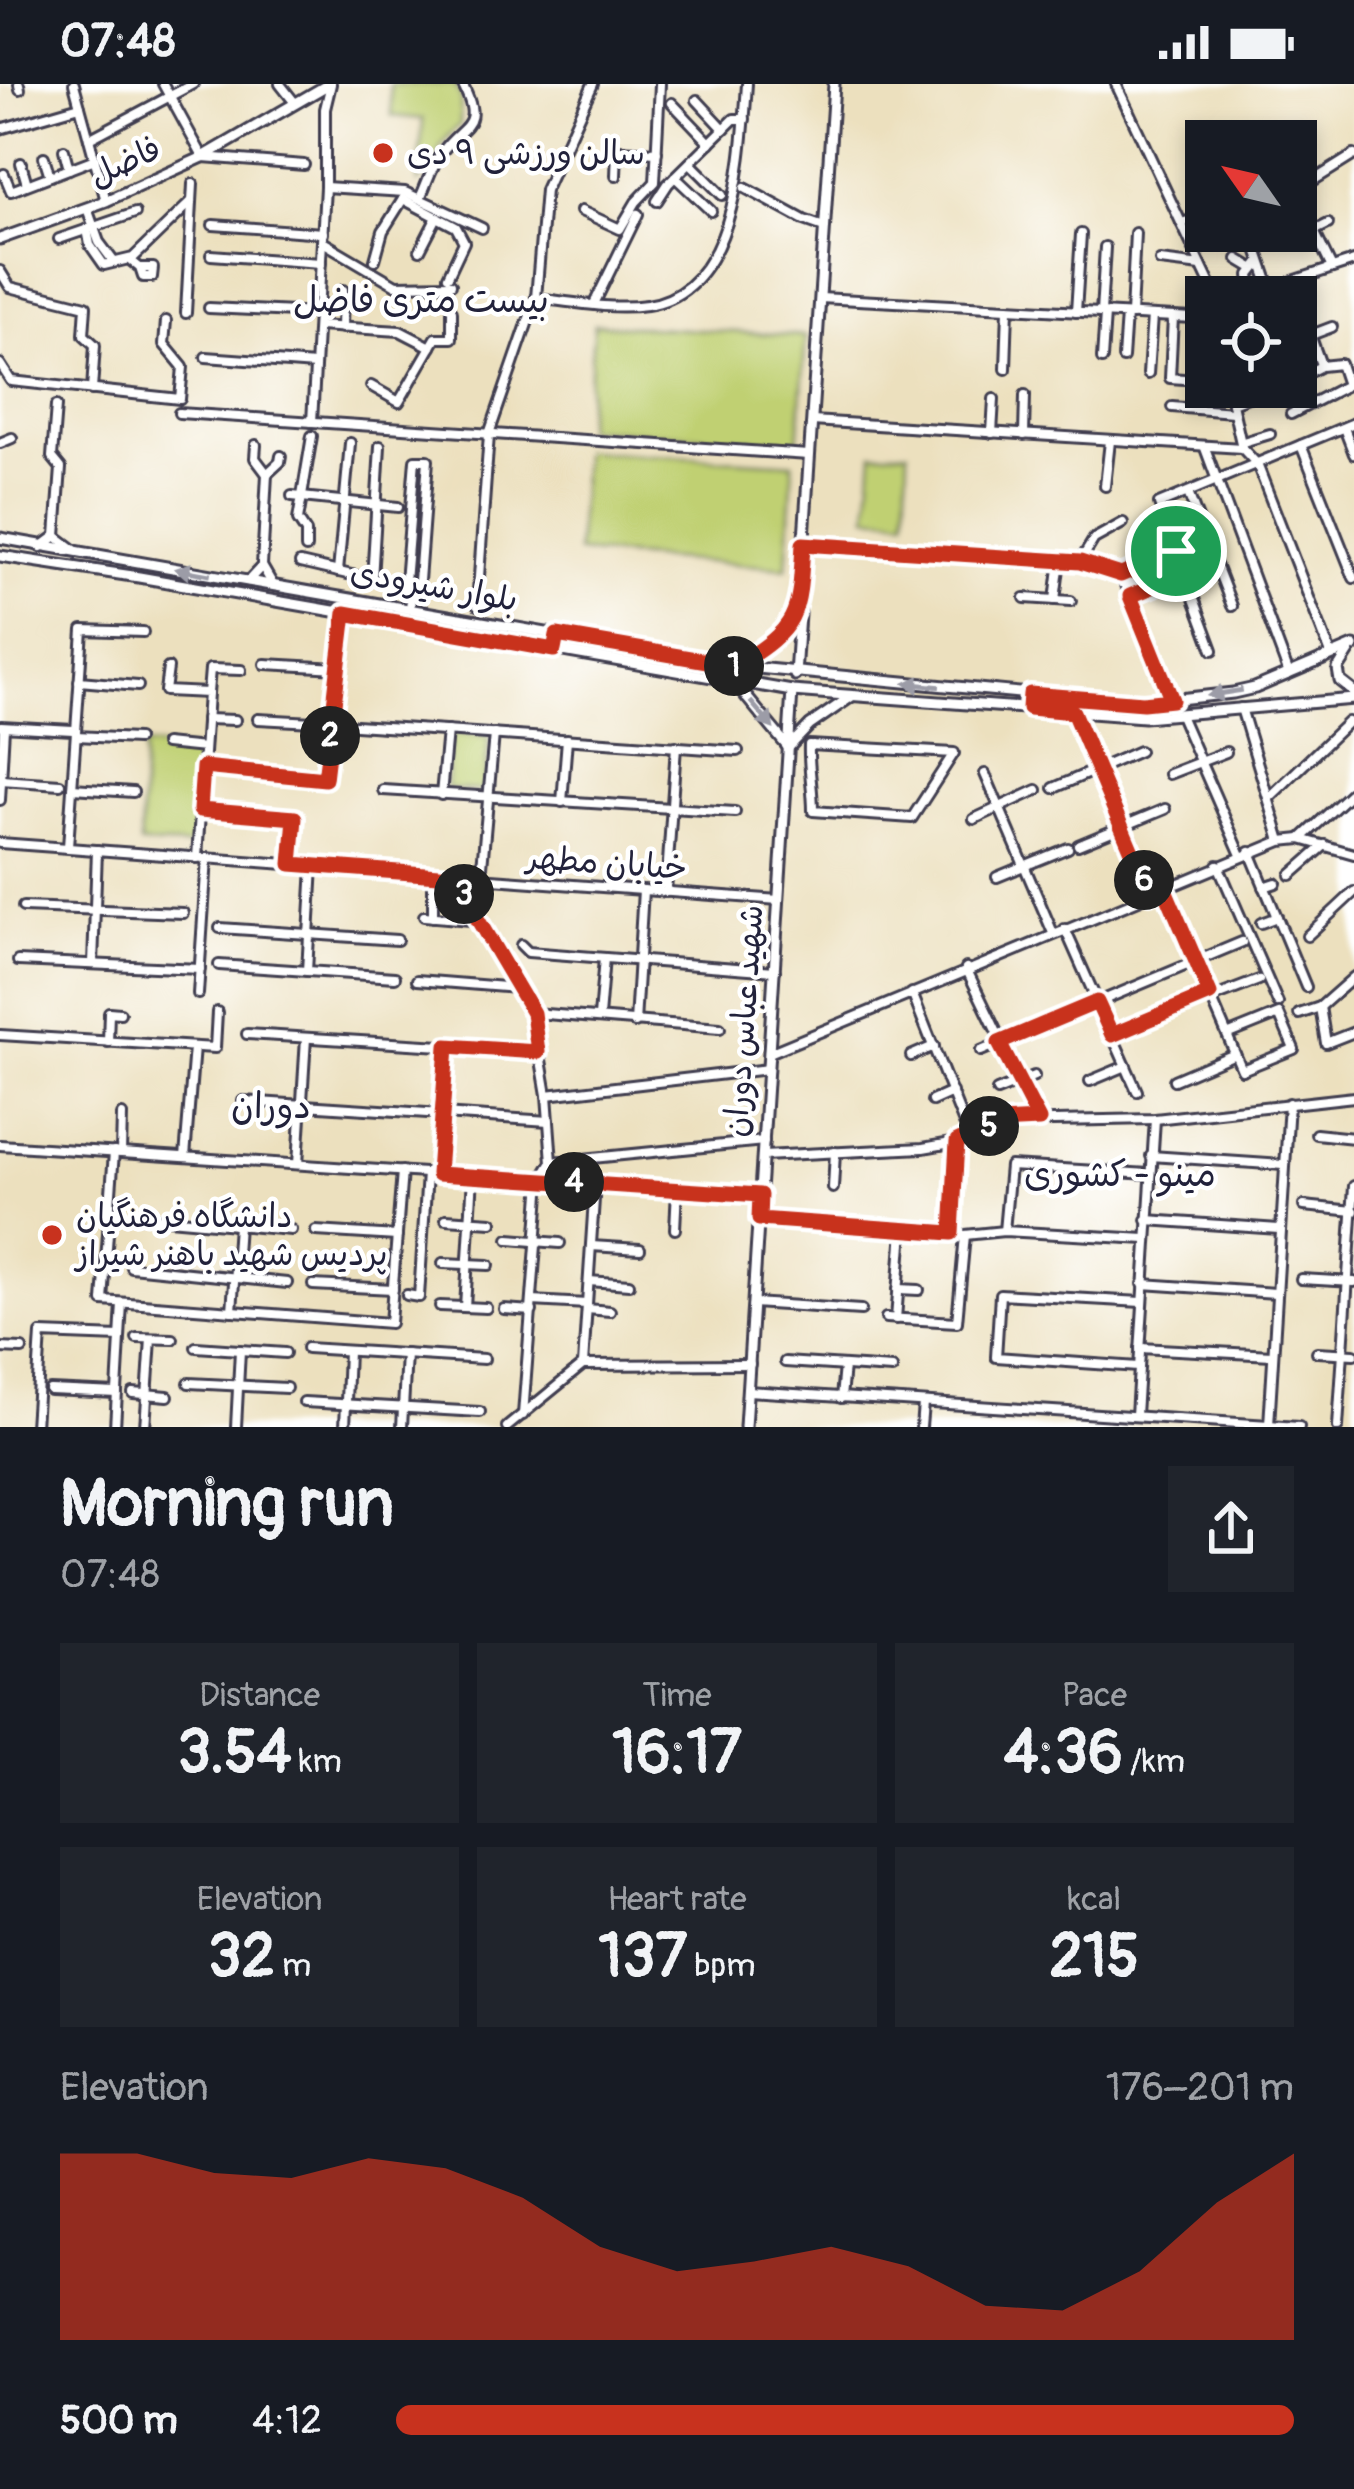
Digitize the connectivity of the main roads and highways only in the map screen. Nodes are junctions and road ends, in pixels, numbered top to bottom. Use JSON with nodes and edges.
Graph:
{"nodes":[{"id":1,"x":330,"y":84,"type":"edge"},
{"id":2,"x":834,"y":84,"type":"edge"},
{"id":3,"x":314,"y":87,"type":"edge"},
{"id":4,"x":0,"y":239,"type":"edge"},
{"id":5,"x":0,"y":538,"type":"edge"},
{"id":6,"x":0,"y":556,"type":"edge"},
{"id":7,"x":799,"y":607,"type":"junction"},
{"id":8,"x":544,"y":632,"type":"junction"},
{"id":9,"x":557,"y":635,"type":"junction"},
{"id":10,"x":1354,"y":646,"type":"edge"},
{"id":11,"x":542,"y":648,"type":"junction"},
{"id":12,"x":554,"y":650,"type":"junction"},
{"id":13,"x":796,"y":653,"type":"junction"},
{"id":14,"x":736,"y":666,"type":"junction"},
{"id":15,"x":795,"y":675,"type":"junction"},
{"id":16,"x":814,"y":676,"type":"junction"},
{"id":17,"x":734,"y":682,"type":"junction"},
{"id":18,"x":792,"y":691,"type":"junction"},
{"id":19,"x":1030,"y":694,"type":"junction"},
{"id":20,"x":1354,"y":695,"type":"edge"},
{"id":21,"x":852,"y":696,"type":"junction"},
{"id":22,"x":1029,"y":708,"type":"junction"},
{"id":23,"x":788,"y":748,"type":"junction"},
{"id":24,"x":746,"y":1427,"type":"edge"}],
"edges":[{"from":1,"to":3,"type":"main road","name":"فاضل"},
{"from":2,"to":7,"type":"main road"},
{"from":3,"to":4,"type":"main road","name":"فاضل"},
{"from":8,"to":5,"type":"main road","name":"بلوار شیرودی","one_way":true},
{"from":6,"to":11,"type":"main road","name":"بلوار شیرودی"},
{"from":7,"to":13,"type":"main road"},
{"from":7,"to":14,"type":"main road"},
{"from":8,"to":9,"type":"main road","name":"بلوار شیرودی"},
{"from":8,"to":11,"type":"main road"},
{"from":9,"to":12,"type":"main road"},
{"from":9,"to":14,"type":"main road","name":"بلوار شیرودی"},
{"from":10,"to":19,"type":"main road","name":"بلوار شیرودی","one_way":true},
{"from":10,"to":20,"type":"main road"},
{"from":11,"to":12,"type":"main road","name":"بلوار شیرودی"},
{"from":12,"to":17,"type":"main road","name":"بلوار شیرودی"},
{"from":13,"to":15,"type":"main road"},
{"from":13,"to":16,"type":"main road"},
{"from":14,"to":15,"type":"main road","name":"بلوار شیرودی"},
{"from":15,"to":16,"type":"main road","name":"بلوار شیرودی"},
{"from":19,"to":16,"type":"main road","name":"بلوار شیرودی","one_way":true},
{"from":17,"to":18,"type":"main road","name":"بلوار شیرودی"},
{"from":17,"to":23,"type":"main road","one_way":true},
{"from":18,"to":21,"type":"main road","name":"بلوار شیرودی"},
{"from":18,"to":23,"type":"main road","name":"شهید عباس دوران"},
{"from":19,"to":22,"type":"main road"},
{"from":20,"to":22,"type":"main road","name":"بلوار شیرودی"},
{"from":21,"to":22,"type":"main road","name":"بلوار شیرودی"},
{"from":21,"to":23,"type":"main road"},
{"from":23,"to":24,"type":"main road","name":"شهید عباس دوران"}]}
